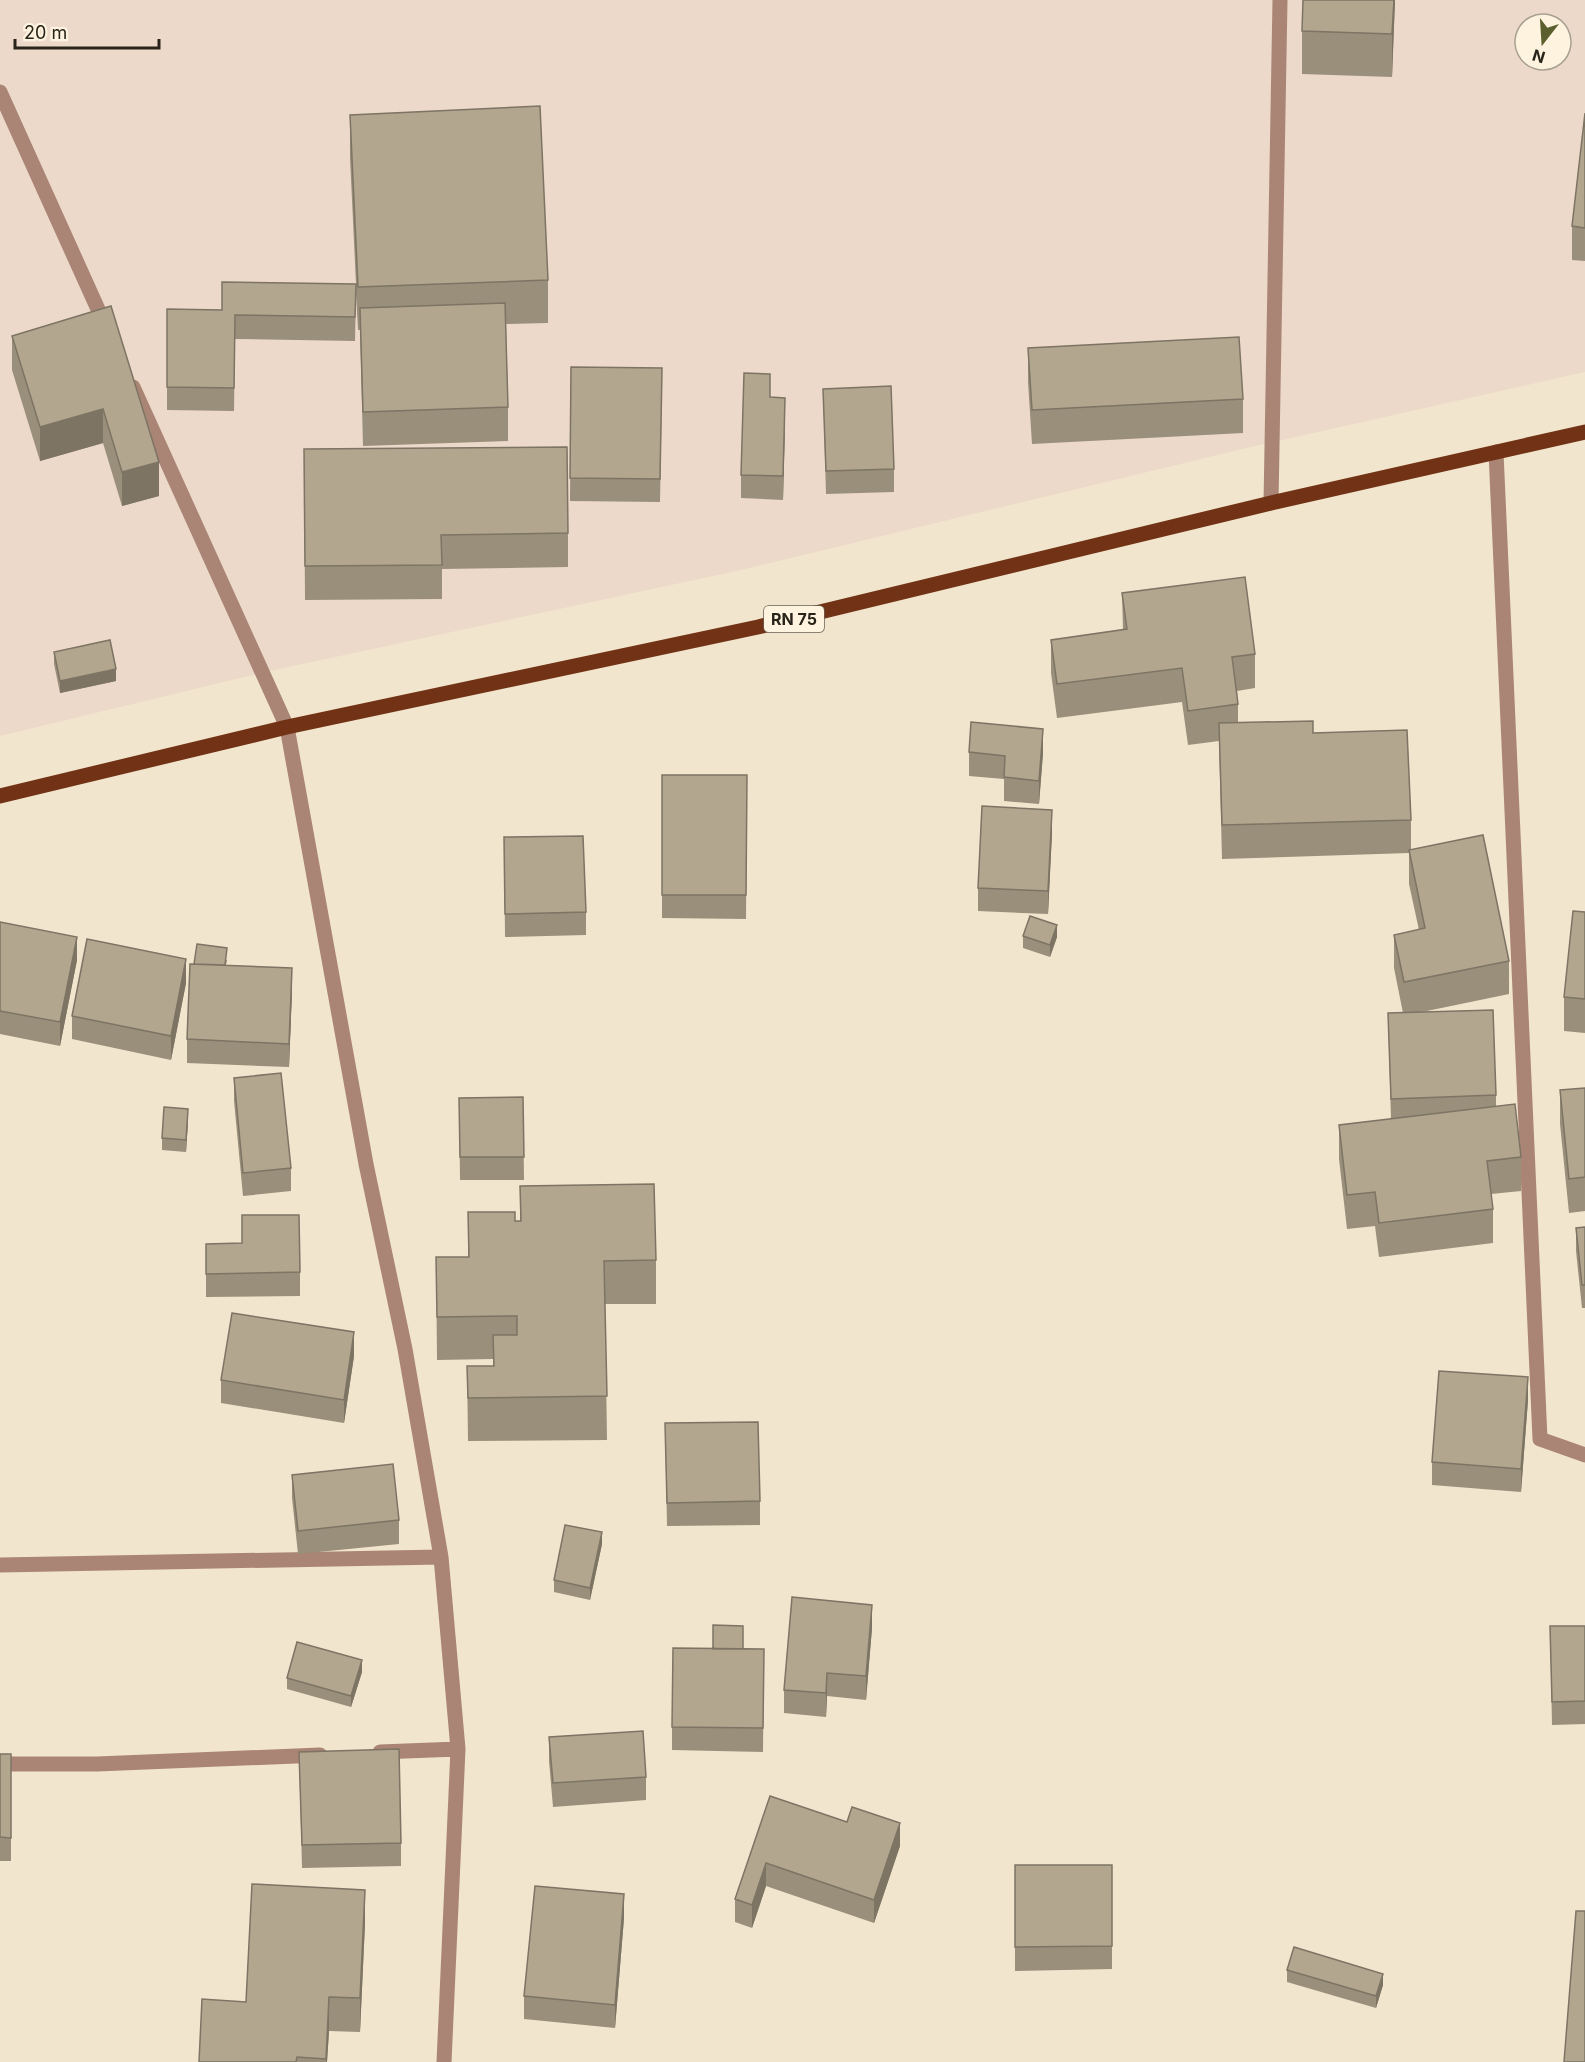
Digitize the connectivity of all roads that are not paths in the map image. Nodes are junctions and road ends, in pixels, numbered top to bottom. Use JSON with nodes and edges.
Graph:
{"nodes":[{"id":1,"x":1280,"y":0,"type":"edge"},
{"id":2,"x":0,"y":92,"type":"edge"},
{"id":3,"x":112,"y":339,"type":"edge"},
{"id":4,"x":127,"y":372,"type":"edge"},
{"id":5,"x":1585,"y":432,"type":"edge"},
{"id":6,"x":1496,"y":452,"type":"junction"},
{"id":7,"x":1271,"y":503,"type":"junction"},
{"id":8,"x":287,"y":728,"type":"junction"},
{"id":9,"x":0,"y":796,"type":"edge"},
{"id":10,"x":1585,"y":1455,"type":"edge"},
{"id":11,"x":441,"y":1557,"type":"junction"},
{"id":12,"x":0,"y":1565,"type":"edge"},
{"id":13,"x":458,"y":1749,"type":"junction"},
{"id":14,"x":364,"y":1753,"type":"edge"},
{"id":15,"x":329,"y":1754,"type":"edge"},
{"id":16,"x":0,"y":1764,"type":"edge"},
{"id":17,"x":444,"y":2062,"type":"edge"}],
"edges":[{"from":1,"to":7,"type":"street"},
{"from":2,"to":3,"type":"street"},
{"from":4,"to":8,"type":"street"},
{"from":5,"to":6,"type":"main road","number":"RN 75"},
{"from":6,"to":7,"type":"main road","number":"RN 75"},
{"from":6,"to":10,"type":"street"},
{"from":7,"to":8,"type":"main road","number":"RN 75"},
{"from":8,"to":9,"type":"main road","number":"RN 75"},
{"from":8,"to":11,"type":"street"},
{"from":11,"to":12,"type":"street"},
{"from":11,"to":13,"type":"street"},
{"from":13,"to":14,"type":"street"},
{"from":13,"to":17,"type":"street"},
{"from":15,"to":16,"type":"street"}]}
